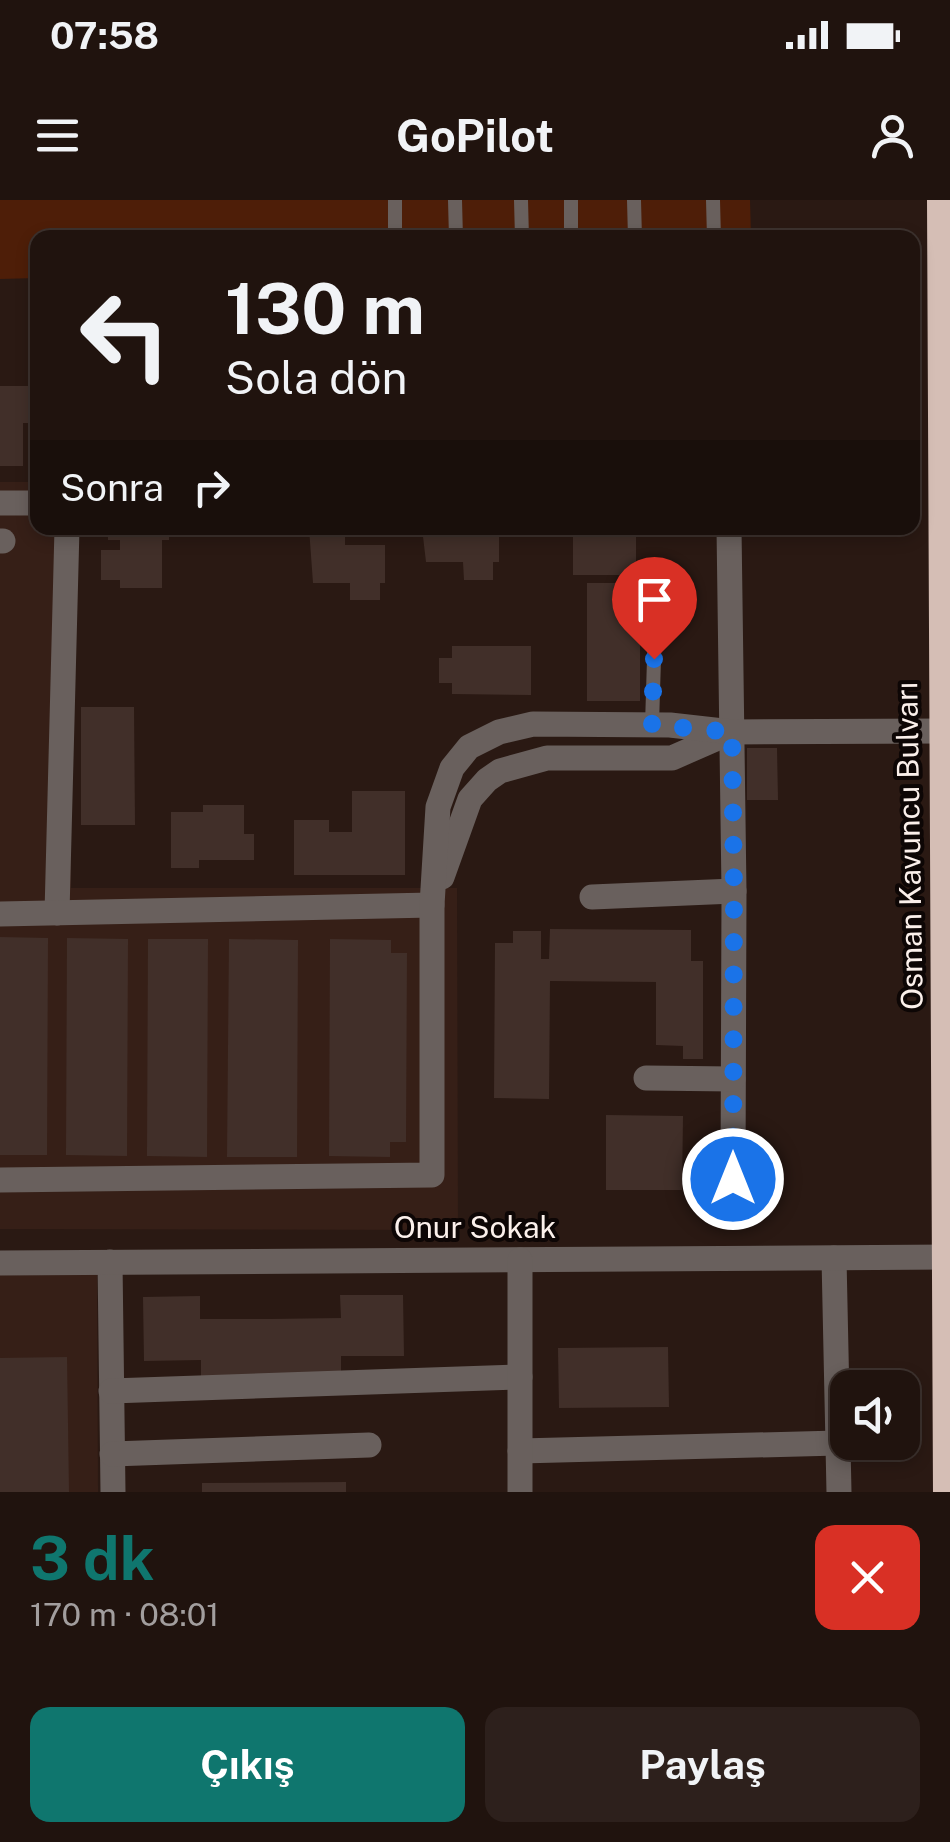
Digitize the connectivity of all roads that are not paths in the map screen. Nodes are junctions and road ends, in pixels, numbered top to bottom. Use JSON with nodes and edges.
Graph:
{"nodes":[{"id":1,"x":395,"y":200,"type":"edge"},
{"id":2,"x":455,"y":200,"type":"edge"},
{"id":3,"x":521,"y":200,"type":"edge"},
{"id":4,"x":571,"y":200,"type":"edge"},
{"id":5,"x":634,"y":200,"type":"edge"},
{"id":6,"x":713,"y":200,"type":"edge"},
{"id":7,"x":942,"y":200,"type":"edge"},
{"id":8,"x":395,"y":230,"type":"edge"},
{"id":9,"x":456,"y":230,"type":"edge"},
{"id":10,"x":522,"y":230,"type":"edge"},
{"id":11,"x":571,"y":230,"type":"edge"},
{"id":12,"x":635,"y":230,"type":"edge"},
{"id":13,"x":714,"y":230,"type":"edge"},
{"id":14,"x":30,"y":503,"type":"edge"},
{"id":15,"x":0,"y":504,"type":"edge"},
{"id":16,"x":67,"y":535,"type":"edge"},
{"id":17,"x":729,"y":535,"type":"edge"},
{"id":18,"x":656,"y":594,"type":"dead end"},
{"id":19,"x":652,"y":725,"type":"junction"},
{"id":20,"x":943,"y":731,"type":"junction"},
{"id":21,"x":732,"y":732,"type":"junction"},
{"id":22,"x":734,"y":891,"type":"junction"},
{"id":23,"x":592,"y":897,"type":"dead end"},
{"id":24,"x":432,"y":905,"type":"junction"},
{"id":25,"x":57,"y":913,"type":"junction"},
{"id":26,"x":0,"y":914,"type":"edge"},
{"id":27,"x":646,"y":1078,"type":"dead end"},
{"id":28,"x":734,"y":1079,"type":"junction"},
{"id":29,"x":733,"y":1179,"type":"dead end"},
{"id":30,"x":0,"y":1180,"type":"edge"},
{"id":31,"x":834,"y":1258,"type":"junction"},
{"id":32,"x":950,"y":1258,"type":"edge"},
{"id":33,"x":520,"y":1260,"type":"junction"},
{"id":34,"x":110,"y":1262,"type":"junction"},
{"id":35,"x":0,"y":1263,"type":"edge"},
{"id":36,"x":836,"y":1370,"type":"edge"},
{"id":37,"x":520,"y":1378,"type":"junction"},
{"id":38,"x":111,"y":1390,"type":"junction"},
{"id":39,"x":830,"y":1443,"type":"edge"},
{"id":40,"x":369,"y":1445,"type":"dead end"},
{"id":41,"x":520,"y":1450,"type":"junction"},
{"id":42,"x":112,"y":1454,"type":"junction"},
{"id":43,"x":838,"y":1460,"type":"edge"},
{"id":44,"x":112,"y":1492,"type":"edge"},
{"id":45,"x":520,"y":1492,"type":"edge"},
{"id":46,"x":839,"y":1492,"type":"edge"},
{"id":47,"x":948,"y":1492,"type":"edge"}],
"edges":[{"from":1,"to":8,"type":"lane"},
{"from":2,"to":9,"type":"lane"},
{"from":3,"to":10,"type":"lane"},
{"from":4,"to":11,"type":"lane"},
{"from":5,"to":12,"type":"lane"},
{"from":6,"to":13,"type":"lane"},
{"from":7,"to":20,"type":"highway","name":"Osman Kavuncu Bulvarı"},
{"from":14,"to":15,"type":"street"},
{"from":16,"to":25,"type":"street"},
{"from":17,"to":21,"type":"street"},
{"from":18,"to":19,"type":"lane"},
{"from":19,"to":21,"type":"street"},
{"from":19,"to":24,"type":"street"},
{"from":20,"to":21,"type":"street"},
{"from":20,"to":32,"type":"highway","name":"Osman Kavuncu Bulvarı"},
{"from":21,"to":22,"type":"street"},
{"from":21,"to":24,"type":"street"},
{"from":22,"to":23,"type":"street"},
{"from":22,"to":28,"type":"street"},
{"from":24,"to":25,"type":"street"},
{"from":24,"to":30,"type":"street"},
{"from":25,"to":26,"type":"street"},
{"from":27,"to":28,"type":"street"},
{"from":28,"to":29,"type":"street"},
{"from":31,"to":32,"type":"street","name":"Onur Sokak"},
{"from":31,"to":33,"type":"street","name":"Onur Sokak"},
{"from":31,"to":36,"type":"street"},
{"from":32,"to":47,"type":"highway","name":"Osman Kavuncu Bulvarı"},
{"from":33,"to":34,"type":"street","name":"Onur Sokak"},
{"from":33,"to":37,"type":"street"},
{"from":34,"to":35,"type":"street","name":"Onur Sokak"},
{"from":34,"to":38,"type":"street"},
{"from":37,"to":38,"type":"street"},
{"from":37,"to":41,"type":"street"},
{"from":38,"to":42,"type":"street"},
{"from":39,"to":41,"type":"street"},
{"from":40,"to":42,"type":"street"},
{"from":41,"to":45,"type":"street"},
{"from":42,"to":44,"type":"street"},
{"from":43,"to":46,"type":"street"}]}
